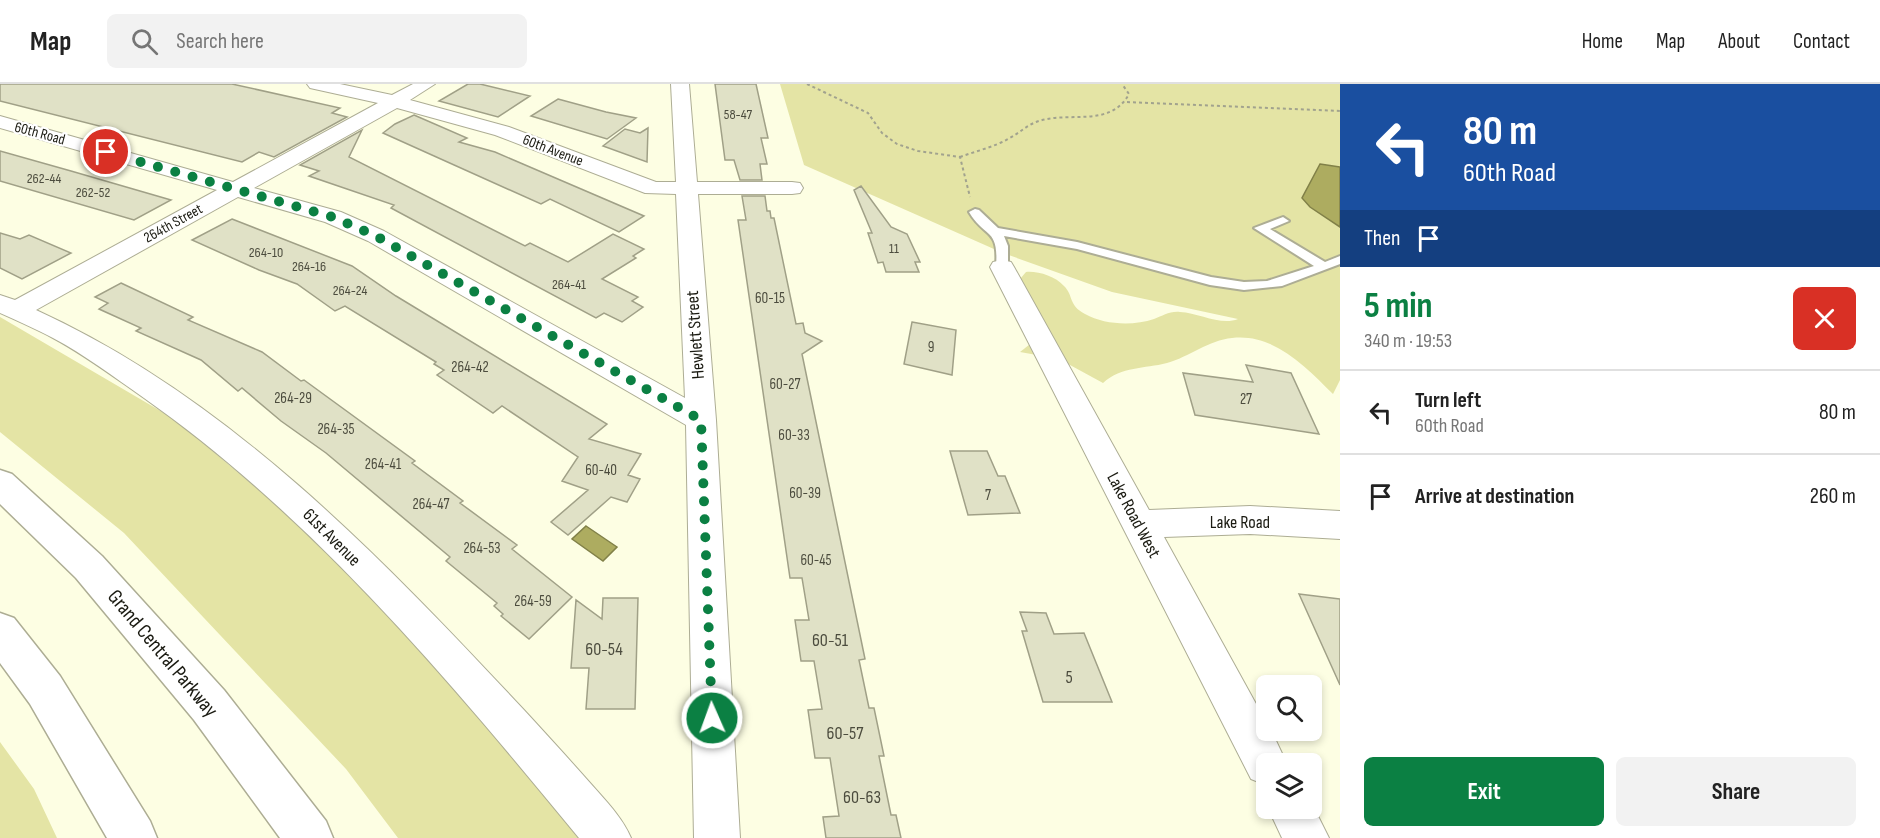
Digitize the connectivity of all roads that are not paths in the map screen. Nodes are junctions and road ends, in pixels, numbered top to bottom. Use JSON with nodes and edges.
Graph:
{"nodes":[{"id":1,"x":316,"y":84,"type":"edge"},
{"id":2,"x":426,"y":84,"type":"edge"},
{"id":3,"x":680,"y":84,"type":"edge"},
{"id":4,"x":393,"y":101,"type":"junction"},
{"id":5,"x":0,"y":122,"type":"edge"},
{"id":6,"x":236,"y":188,"type":"junction"},
{"id":7,"x":686,"y":188,"type":"junction"},
{"id":8,"x":792,"y":188,"type":"dead end"},
{"id":9,"x":975,"y":212,"type":"road end"},
{"id":10,"x":1283,"y":221,"type":"dead end"},
{"id":11,"x":996,"y":231,"type":"junction"},
{"id":12,"x":1340,"y":260,"type":"edge"},
{"id":13,"x":1323,"y":266,"type":"junction"},
{"id":14,"x":1002,"y":267,"type":"joint"},
{"id":15,"x":8,"y":306,"type":"edge"},
{"id":16,"x":701,"y":420,"type":"junction"},
{"id":17,"x":0,"y":483,"type":"edge"},
{"id":18,"x":1139,"y":524,"type":"junction"},
{"id":19,"x":1340,"y":525,"type":"edge"},
{"id":20,"x":0,"y":631,"type":"edge"},
{"id":21,"x":1260,"y":753,"type":"edge"},
{"id":22,"x":1296,"y":819,"type":"edge"},
{"id":23,"x":133,"y":838,"type":"edge"},
{"id":24,"x":309,"y":838,"type":"edge"},
{"id":25,"x":608,"y":838,"type":"edge"},
{"id":26,"x":717,"y":838,"type":"edge"},
{"id":27,"x":1306,"y":838,"type":"edge"}],
"edges":[{"from":1,"to":4,"type":"street","name":"60th Avenue"},
{"from":2,"to":4,"type":"street","name":"264th Street"},
{"from":3,"to":7,"type":"street","name":"Hewlett Street"},
{"from":4,"to":6,"type":"street","name":"264th Street"},
{"from":4,"to":7,"type":"street","name":"60th Avenue"},
{"from":5,"to":6,"type":"street","name":"60th Road"},
{"from":6,"to":15,"type":"street","name":"264th Street"},
{"from":6,"to":16,"type":"street","name":"60th Road"},
{"from":7,"to":8,"type":"street","name":"60th Avenue"},
{"from":7,"to":16,"type":"street","name":"Hewlett Street"},
{"from":9,"to":11,"type":"lane"},
{"from":10,"to":13,"type":"lane"},
{"from":11,"to":13,"type":"lane"},
{"from":11,"to":14,"type":"lane"},
{"from":12,"to":13,"type":"lane"},
{"from":14,"to":18,"type":"street","name":"Lake Road West"},
{"from":15,"to":25,"type":"street","name":"61st Avenue"},
{"from":16,"to":26,"type":"street","name":"Hewlett Street"},
{"from":17,"to":24,"type":"highway","name":"Grand Central Parkway"},
{"from":18,"to":19,"type":"street","name":"Lake Road"},
{"from":18,"to":21,"type":"street","name":"Lake Road West"},
{"from":20,"to":23,"type":"highway"},
{"from":22,"to":27,"type":"street"}]}
